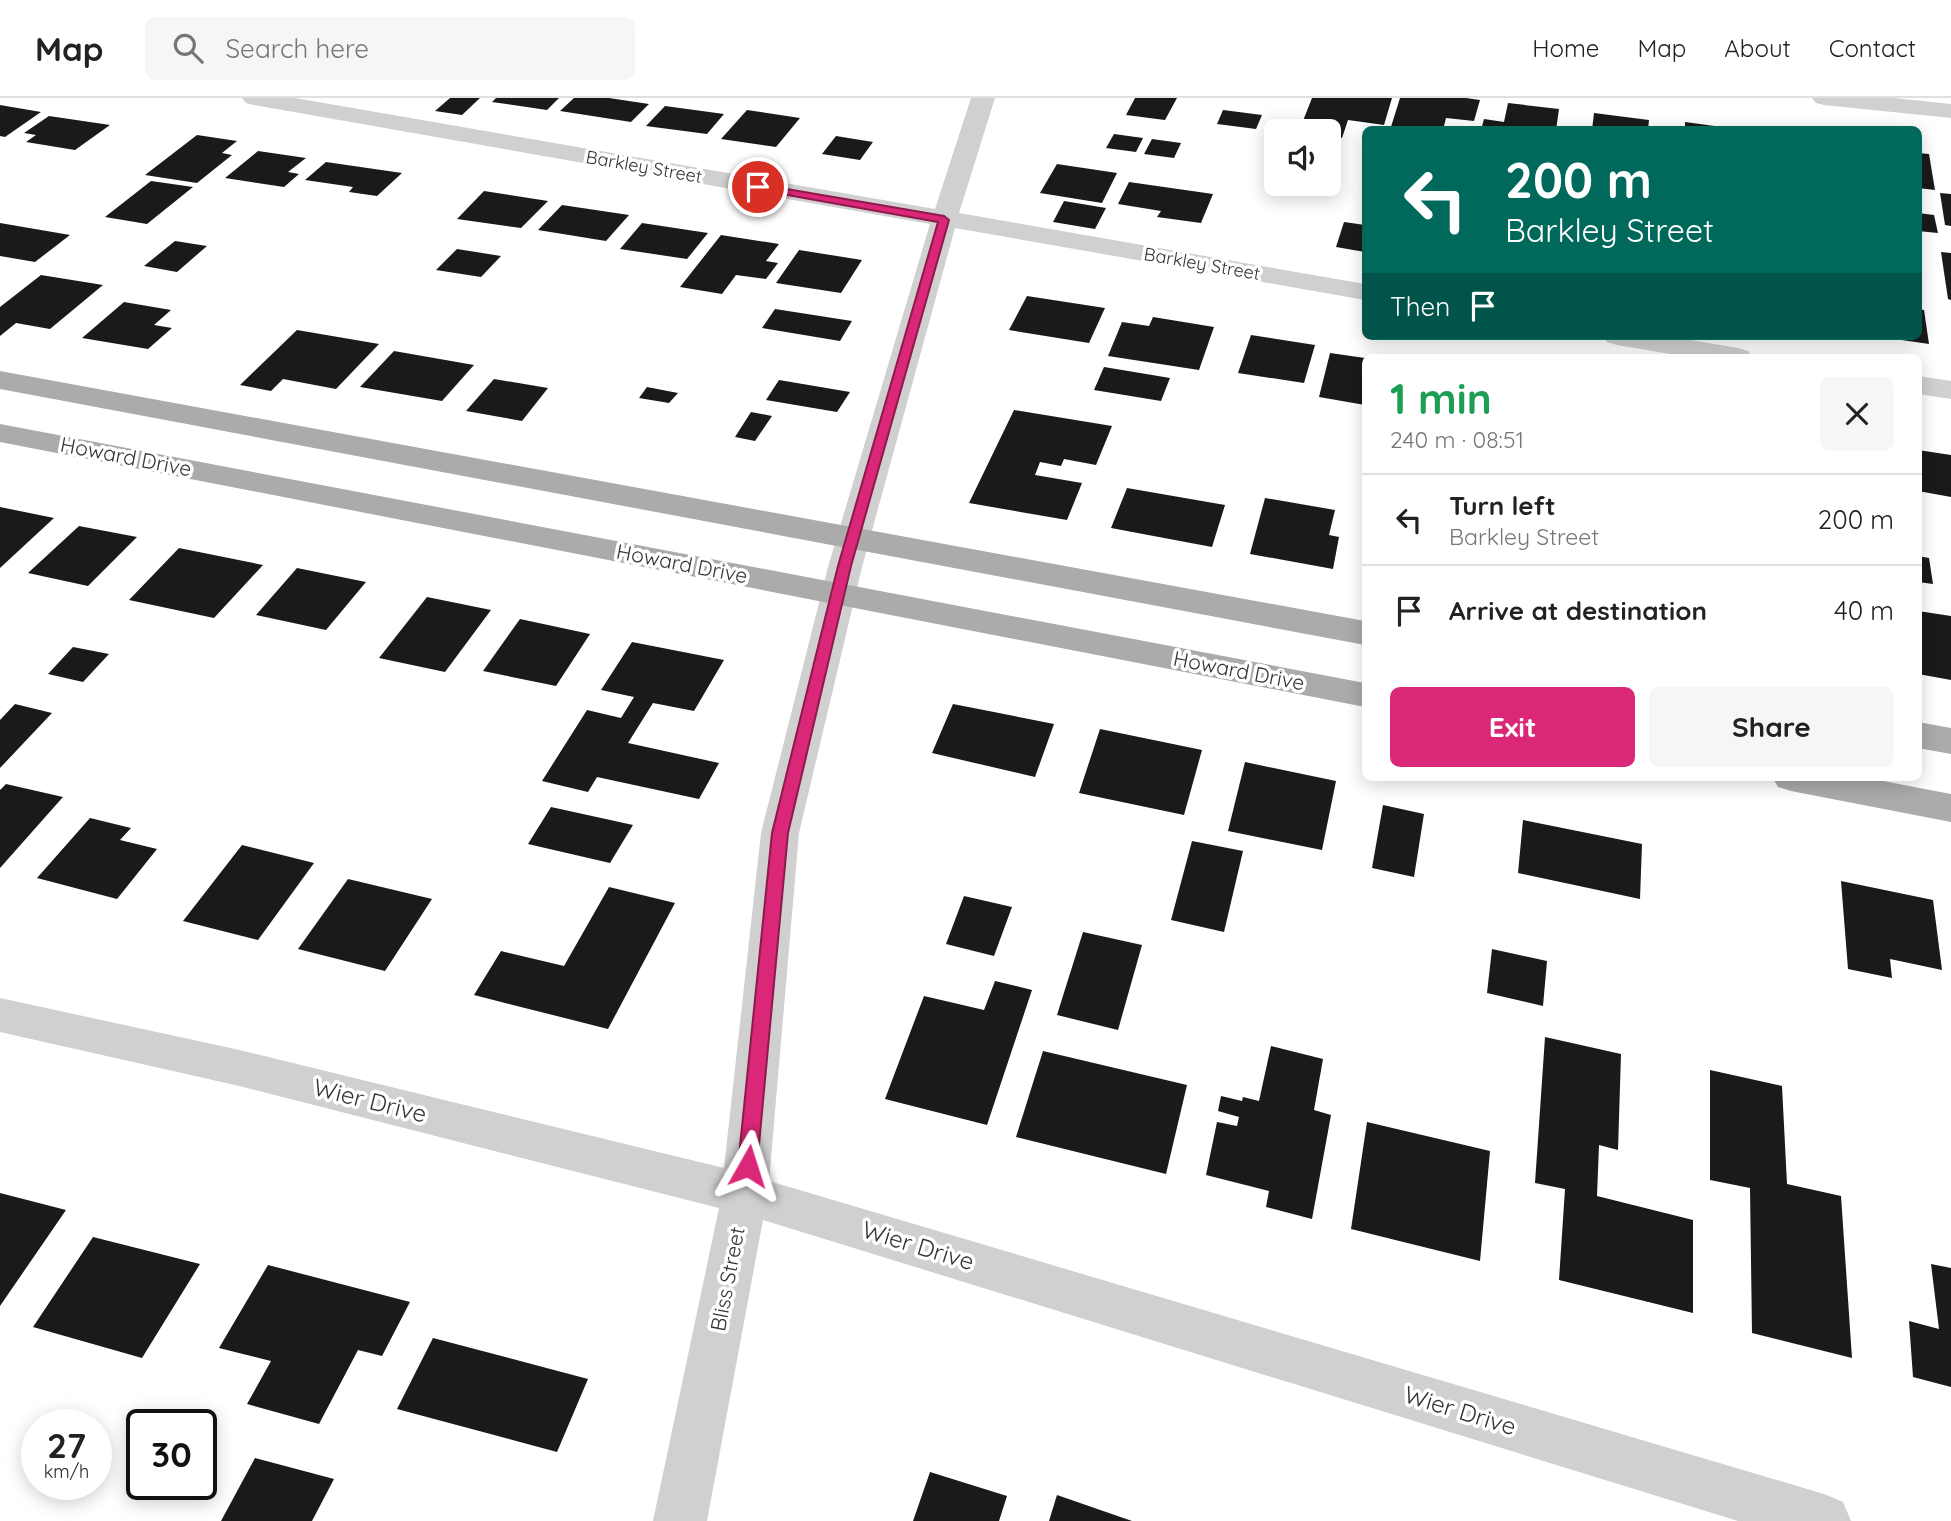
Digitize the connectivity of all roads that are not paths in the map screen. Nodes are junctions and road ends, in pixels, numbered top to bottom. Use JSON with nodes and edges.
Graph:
{"nodes":[{"id":1,"x":254,"y":98,"type":"edge"},
{"id":2,"x":983,"y":98,"type":"edge"},
{"id":3,"x":1824,"y":98,"type":"edge"},
{"id":4,"x":1951,"y":111,"type":"edge"},
{"id":5,"x":944,"y":220,"type":"junction"},
{"id":6,"x":1362,"y":291,"type":"edge"},
{"id":7,"x":1640,"y":340,"type":"edge"},
{"id":8,"x":1721,"y":354,"type":"edge"},
{"id":9,"x":0,"y":380,"type":"edge"},
{"id":10,"x":1922,"y":386,"type":"edge"},
{"id":11,"x":1951,"y":390,"type":"edge"},
{"id":12,"x":218,"y":421,"type":"junction"},
{"id":13,"x":0,"y":433,"type":"edge"},
{"id":14,"x":174,"y":466,"type":"junction"},
{"id":15,"x":853,"y":538,"type":"junction"},
{"id":16,"x":838,"y":594,"type":"junction"},
{"id":17,"x":1362,"y":632,"type":"edge"},
{"id":18,"x":1362,"y":694,"type":"edge"},
{"id":19,"x":1922,"y":736,"type":"edge"},
{"id":20,"x":1951,"y":741,"type":"edge"},
{"id":21,"x":1812,"y":781,"type":"edge"},
{"id":22,"x":1951,"y":808,"type":"edge"},
{"id":23,"x":0,"y":1015,"type":"edge"},
{"id":24,"x":745,"y":1194,"type":"junction"},
{"id":25,"x":680,"y":1521,"type":"edge"},
{"id":26,"x":1824,"y":1521,"type":"edge"}],
"edges":[{"from":1,"to":5,"type":"street","name":"Barkley Street"},
{"from":2,"to":5,"type":"street","name":"Bliss Street"},
{"from":3,"to":4,"type":"street"},
{"from":5,"to":6,"type":"street","name":"Barkley Street"},
{"from":5,"to":15,"type":"street","name":"Bliss Street"},
{"from":7,"to":8,"type":"street"},
{"from":9,"to":12,"type":"main road"},
{"from":10,"to":11,"type":"street"},
{"from":12,"to":14,"type":"main road"},
{"from":12,"to":15,"type":"main road"},
{"from":13,"to":14,"type":"main road","name":"Howard Drive"},
{"from":14,"to":16,"type":"main road","name":"Howard Drive"},
{"from":15,"to":16,"type":"street","name":"Bliss Street"},
{"from":15,"to":17,"type":"main road"},
{"from":16,"to":18,"type":"main road","name":"Howard Drive"},
{"from":16,"to":24,"type":"street","name":"Bliss Street"},
{"from":19,"to":20,"type":"main road"},
{"from":21,"to":22,"type":"main road"},
{"from":23,"to":24,"type":"street","name":"Wier Drive"},
{"from":24,"to":25,"type":"street","name":"Bliss Street"},
{"from":24,"to":26,"type":"street","name":"Wier Drive"}]}
